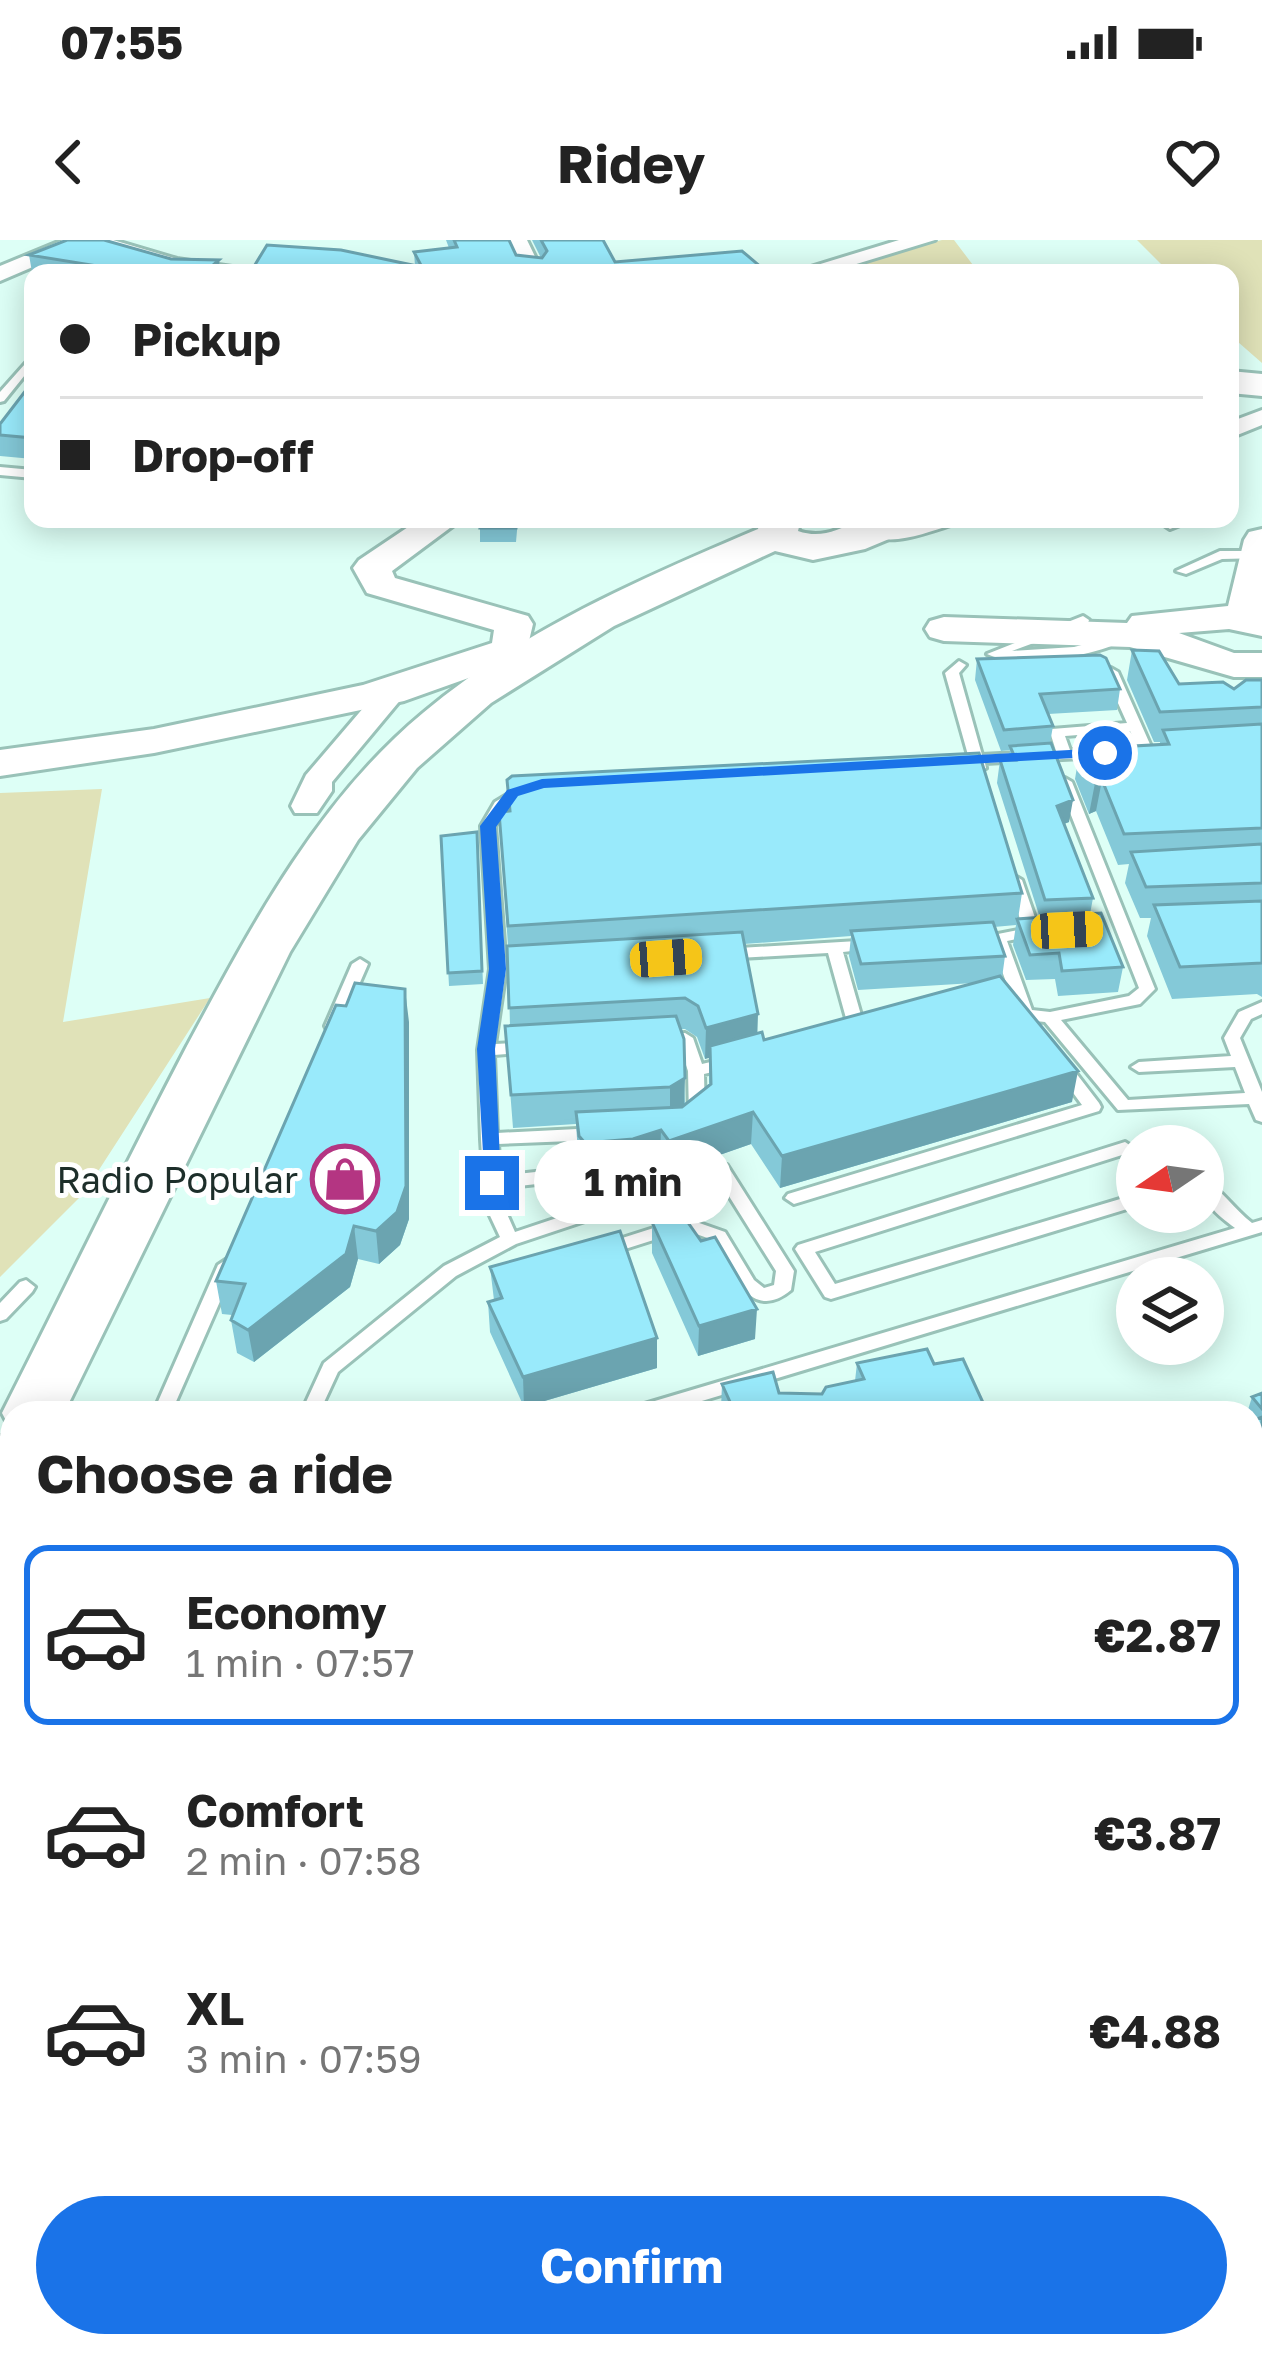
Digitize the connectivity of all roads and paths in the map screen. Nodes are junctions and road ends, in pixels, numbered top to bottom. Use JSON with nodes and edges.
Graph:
{"nodes":[{"id":1,"x":80,"y":240,"type":"edge"},
{"id":2,"x":89,"y":240,"type":"edge"},
{"id":3,"x":924,"y":240,"type":"edge"},
{"id":4,"x":173,"y":264,"type":"edge"},
{"id":5,"x":835,"y":264,"type":"edge"},
{"id":6,"x":0,"y":274,"type":"edge"},
{"id":7,"x":24,"y":369,"type":"edge"},
{"id":8,"x":0,"y":399,"type":"edge"},
{"id":9,"x":431,"y":528,"type":"edge"},
{"id":10,"x":871,"y":528,"type":"edge"},
{"id":11,"x":783,"y":533,"type":"edge"},
{"id":12,"x":1260,"y":548,"type":"edge"},
{"id":13,"x":1182,"y":571,"type":"dead end"},
{"id":14,"x":1253,"y":621,"type":"edge"},
{"id":15,"x":1070,"y":625,"type":"junction"},
{"id":16,"x":1127,"y":636,"type":"junction"},
{"id":17,"x":994,"y":654,"type":"junction"},
{"id":18,"x":1223,"y":657,"type":"edge"},
{"id":19,"x":958,"y":665,"type":"junction"},
{"id":20,"x":1099,"y":667,"type":"edge"},
{"id":21,"x":1079,"y":668,"type":"edge"},
{"id":22,"x":999,"y":671,"type":"edge"},
{"id":23,"x":979,"y":672,"type":"edge"},
{"id":24,"x":389,"y":692,"type":"junction"},
{"id":25,"x":1136,"y":727,"type":"junction"},
{"id":26,"x":1166,"y":750,"type":"edge"},
{"id":27,"x":1146,"y":751,"type":"junction"},
{"id":28,"x":1059,"y":755,"type":"junction"},
{"id":29,"x":976,"y":759,"type":"junction"},
{"id":30,"x":953,"y":761,"type":"edge"},
{"id":31,"x":0,"y":764,"type":"edge"},
{"id":32,"x":983,"y":782,"type":"edge"},
{"id":33,"x":542,"y":783,"type":"edge"},
{"id":34,"x":306,"y":806,"type":"dead end"},
{"id":35,"x":1011,"y":868,"type":"edge"},
{"id":36,"x":1125,"y":874,"type":"dead end"},
{"id":37,"x":1102,"y":875,"type":"junction"},
{"id":38,"x":1101,"y":928,"type":"edge"},
{"id":39,"x":1148,"y":928,"type":"dead end"},
{"id":40,"x":1126,"y":929,"type":"junction"},
{"id":41,"x":1055,"y":931,"type":"edge"},
{"id":42,"x":1032,"y":932,"type":"junction"},
{"id":43,"x":998,"y":938,"type":"junction"},
{"id":44,"x":975,"y":939,"type":"edge"},
{"id":45,"x":904,"y":943,"type":"edge"},
{"id":46,"x":833,"y":947,"type":"junction"},
{"id":47,"x":699,"y":956,"type":"edge"},
{"id":48,"x":360,"y":964,"type":"dead end"},
{"id":49,"x":520,"y":968,"type":"edge"},
{"id":50,"x":498,"y":969,"type":"junction"},
{"id":51,"x":1015,"y":988,"type":"junction"},
{"id":52,"x":258,"y":993,"type":"junction"},
{"id":53,"x":993,"y":994,"type":"edge"},
{"id":54,"x":1262,"y":1007,"type":"edge"},
{"id":55,"x":1050,"y":1017,"type":"junction"},
{"id":56,"x":880,"y":1024,"type":"edge"},
{"id":57,"x":857,"y":1029,"type":"junction"},
{"id":58,"x":834,"y":1035,"type":"edge"},
{"id":59,"x":641,"y":1041,"type":"edge"},
{"id":60,"x":1045,"y":1045,"type":"edge"},
{"id":61,"x":552,"y":1046,"type":"edge"},
{"id":62,"x":486,"y":1049,"type":"junction"},
{"id":63,"x":322,"y":1050,"type":"edge"},
{"id":64,"x":742,"y":1059,"type":"edge"},
{"id":65,"x":1241,"y":1061,"type":"junction"},
{"id":66,"x":1138,"y":1067,"type":"dead end"},
{"id":67,"x":696,"y":1071,"type":"junction"},
{"id":68,"x":1258,"y":1098,"type":"edge"},
{"id":69,"x":1262,"y":1116,"type":"edge"},
{"id":70,"x":686,"y":1123,"type":"edge"},
{"id":71,"x":605,"y":1133,"type":"edge"},
{"id":72,"x":489,"y":1139,"type":"junction"},
{"id":73,"x":1116,"y":1151,"type":"edge"},
{"id":74,"x":572,"y":1174,"type":"dead end"},
{"id":75,"x":492,"y":1183,"type":"junction"},
{"id":76,"x":794,"y":1198,"type":"dead end"},
{"id":77,"x":1116,"y":1206,"type":"edge"},
{"id":78,"x":1224,"y":1209,"type":"edge"},
{"id":79,"x":567,"y":1221,"type":"junction"},
{"id":80,"x":1256,"y":1228,"type":"edge"},
{"id":81,"x":510,"y":1240,"type":"junction"},
{"id":82,"x":237,"y":1242,"type":"edge"},
{"id":83,"x":26,"y":1287,"type":"dead end"},
{"id":84,"x":0,"y":1314,"type":"edge"},
{"id":85,"x":39,"y":1401,"type":"edge"},
{"id":86,"x":80,"y":1401,"type":"edge"},
{"id":87,"x":167,"y":1401,"type":"edge"},
{"id":88,"x":316,"y":1401,"type":"edge"},
{"id":89,"x":678,"y":1401,"type":"edge"}],
"edges":[{"from":1,"to":6,"type":"street"},
{"from":2,"to":4,"type":"street"},
{"from":3,"to":5,"type":"street"},
{"from":7,"to":8,"type":"lane"},
{"from":9,"to":24,"type":"street"},
{"from":10,"to":11,"type":"main road"},
{"from":11,"to":52,"type":"main road"},
{"from":12,"to":13,"type":"lane"},
{"from":12,"to":14,"type":"street"},
{"from":14,"to":18,"type":"street"},
{"from":15,"to":16,"type":"street"},
{"from":15,"to":17,"type":"lane"},
{"from":15,"to":18,"type":"street"},
{"from":16,"to":17,"type":"lane"},
{"from":16,"to":18,"type":"street"},
{"from":17,"to":19,"type":"lane"},
{"from":19,"to":23,"type":"lane"},
{"from":19,"to":29,"type":"lane"},
{"from":20,"to":25,"type":"lane"},
{"from":21,"to":22,"type":"lane"},
{"from":24,"to":31,"type":"street"},
{"from":24,"to":34,"type":"street"},
{"from":25,"to":27,"type":"lane"},
{"from":25,"to":28,"type":"lane"},
{"from":26,"to":27,"type":"lane"},
{"from":27,"to":28,"type":"lane"},
{"from":28,"to":29,"type":"lane"},
{"from":28,"to":37,"type":"lane"},
{"from":29,"to":30,"type":"lane"},
{"from":29,"to":32,"type":"lane"},
{"from":33,"to":50,"type":"lane"},
{"from":35,"to":42,"type":"lane"},
{"from":36,"to":37,"type":"lane"},
{"from":37,"to":40,"type":"lane"},
{"from":38,"to":40,"type":"lane"},
{"from":39,"to":40,"type":"lane"},
{"from":40,"to":55,"type":"lane"},
{"from":41,"to":42,"type":"lane"},
{"from":42,"to":43,"type":"lane"},
{"from":43,"to":44,"type":"lane"},
{"from":43,"to":51,"type":"lane"},
{"from":45,"to":46,"type":"lane"},
{"from":46,"to":47,"type":"lane"},
{"from":46,"to":57,"type":"lane"},
{"from":48,"to":63,"type":"lane"},
{"from":49,"to":50,"type":"lane"},
{"from":50,"to":62,"type":"lane"},
{"from":51,"to":53,"type":"lane"},
{"from":51,"to":55,"type":"lane"},
{"from":52,"to":85,"type":"main road"},
{"from":52,"to":86,"type":"main road"},
{"from":54,"to":65,"type":"lane"},
{"from":55,"to":68,"type":"lane"},
{"from":56,"to":57,"type":"lane"},
{"from":57,"to":58,"type":"lane"},
{"from":59,"to":67,"type":"lane"},
{"from":60,"to":76,"type":"lane"},
{"from":61,"to":62,"type":"lane"},
{"from":62,"to":72,"type":"lane"},
{"from":64,"to":67,"type":"lane"},
{"from":65,"to":66,"type":"lane"},
{"from":65,"to":68,"type":"lane"},
{"from":67,"to":70,"type":"lane"},
{"from":68,"to":69,"type":"lane"},
{"from":71,"to":72,"type":"lane"},
{"from":72,"to":75,"type":"lane"},
{"from":73,"to":77,"type":"lane"},
{"from":74,"to":75,"type":"lane"},
{"from":75,"to":81,"type":"lane"},
{"from":78,"to":80,"type":"lane"},
{"from":79,"to":79,"type":"lane"},
{"from":79,"to":81,"type":"lane"},
{"from":80,"to":89,"type":"lane"},
{"from":81,"to":88,"type":"lane"},
{"from":82,"to":87,"type":"lane"},
{"from":83,"to":84,"type":"lane"}]}
